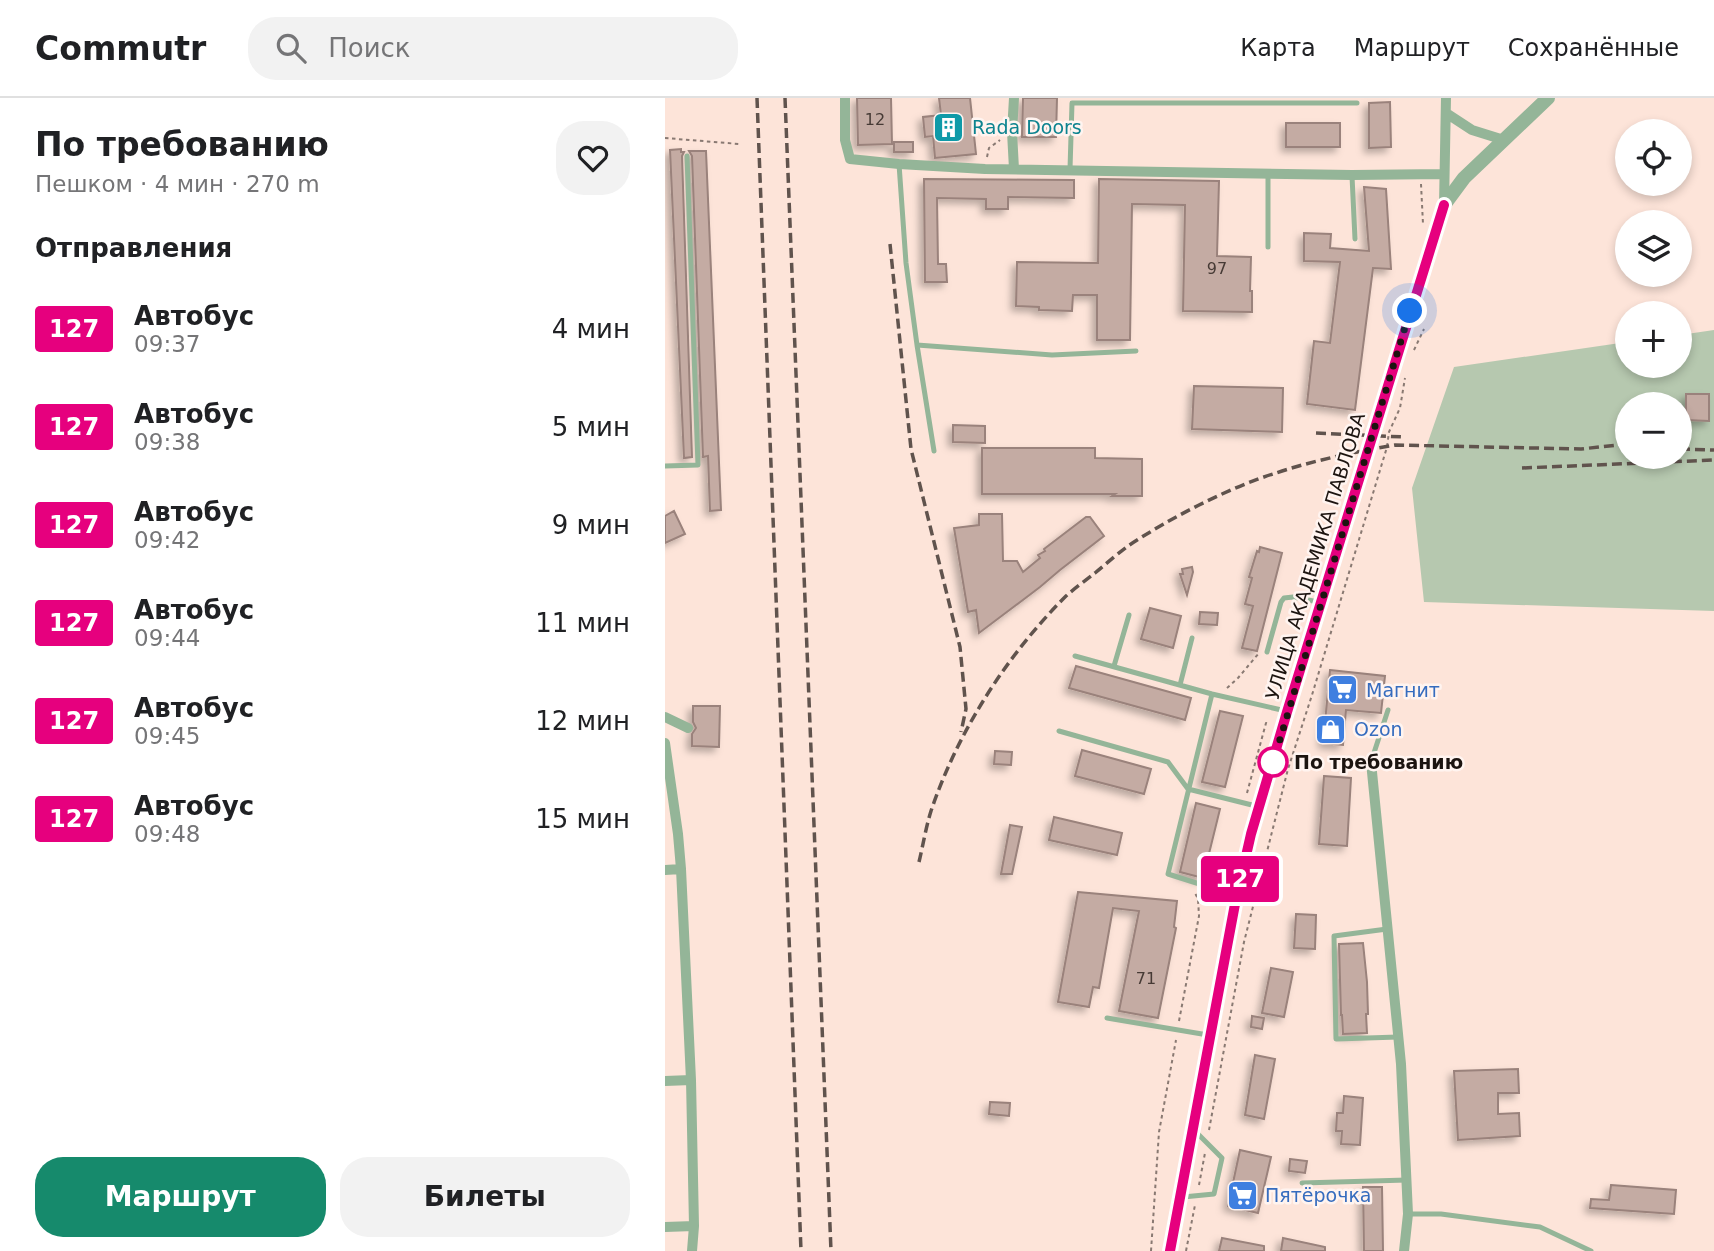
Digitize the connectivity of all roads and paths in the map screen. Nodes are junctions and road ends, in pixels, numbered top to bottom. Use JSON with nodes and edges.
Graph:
{"nodes":[{"id":1,"x":845,"y":98,"type":"edge"},
{"id":2,"x":1014,"y":98,"type":"edge"},
{"id":3,"x":1446,"y":98,"type":"edge"},
{"id":4,"x":1548,"y":98,"type":"edge"},
{"id":5,"x":1357,"y":103,"type":"dead end"},
{"id":6,"x":1445,"y":113,"type":"junction"},
{"id":7,"x":1012,"y":132,"type":"junction"},
{"id":8,"x":665,"y":138,"type":"edge"},
{"id":9,"x":1504,"y":140,"type":"junction"},
{"id":10,"x":739,"y":144,"type":"dead end"},
{"id":11,"x":687,"y":156,"type":"dead end"},
{"id":12,"x":899,"y":164,"type":"junction"},
{"id":13,"x":985,"y":169,"type":"junction"},
{"id":14,"x":1014,"y":169,"type":"junction"},
{"id":15,"x":1070,"y":169,"type":"junction"},
{"id":16,"x":1420,"y":173,"type":"junction"},
{"id":17,"x":1268,"y":174,"type":"junction"},
{"id":18,"x":1444,"y":174,"type":"junction"},
{"id":19,"x":1352,"y":175,"type":"junction"},
{"id":20,"x":1444,"y":205,"type":"junction"},
{"id":21,"x":1423,"y":229,"type":"dead end"},
{"id":22,"x":1355,"y":239,"type":"dead end"},
{"id":23,"x":1268,"y":247,"type":"dead end"},
{"id":24,"x":1425,"y":329,"type":"dead end"},
{"id":25,"x":917,"y":345,"type":"junction"},
{"id":26,"x":1136,"y":351,"type":"dead end"},
{"id":27,"x":1413,"y":352,"type":"dead end"},
{"id":28,"x":1406,"y":374,"type":"dead end"},
{"id":29,"x":934,"y":451,"type":"dead end"},
{"id":30,"x":665,"y":466,"type":"edge"},
{"id":31,"x":1321,"y":603,"type":"junction"},
{"id":32,"x":1129,"y":615,"type":"dead end"},
{"id":33,"x":1192,"y":638,"type":"dead end"},
{"id":34,"x":1267,"y":652,"type":"dead end"},
{"id":35,"x":1075,"y":656,"type":"dead end"},
{"id":36,"x":1114,"y":666,"type":"junction"},
{"id":37,"x":1180,"y":685,"type":"junction"},
{"id":38,"x":1212,"y":694,"type":"junction"},
{"id":39,"x":1388,"y":710,"type":"dead end"},
{"id":40,"x":1287,"y":712,"type":"junction"},
{"id":41,"x":665,"y":718,"type":"edge"},
{"id":42,"x":688,"y":728,"type":"dead end"},
{"id":43,"x":1059,"y":731,"type":"dead end"},
{"id":44,"x":665,"y":743,"type":"edge"},
{"id":45,"x":1371,"y":762,"type":"joint"},
{"id":46,"x":1188,"y":789,"type":"junction"},
{"id":47,"x":1260,"y":807,"type":"junction"},
{"id":48,"x":681,"y":869,"type":"junction"},
{"id":49,"x":665,"y":870,"type":"edge"},
{"id":50,"x":1188,"y":881,"type":"junction"},
{"id":51,"x":1235,"y":904,"type":"junction"},
{"id":52,"x":1387,"y":929,"type":"junction"},
{"id":53,"x":1107,"y":1018,"type":"dead end"},
{"id":54,"x":1178,"y":1030,"type":"junction"},
{"id":55,"x":1210,"y":1035,"type":"junction"},
{"id":56,"x":1398,"y":1037,"type":"junction"},
{"id":57,"x":691,"y":1080,"type":"junction"},
{"id":58,"x":665,"y":1081,"type":"edge"},
{"id":59,"x":1193,"y":1129,"type":"junction"},
{"id":60,"x":1207,"y":1143,"type":"junction"},
{"id":61,"x":1407,"y":1180,"type":"junction"},
{"id":62,"x":1302,"y":1183,"type":"dead end"},
{"id":63,"x":1197,"y":1195,"type":"junction"},
{"id":64,"x":1180,"y":1197,"type":"junction"},
{"id":65,"x":1408,"y":1214,"type":"junction"},
{"id":66,"x":694,"y":1226,"type":"junction"},
{"id":67,"x":665,"y":1227,"type":"edge"},
{"id":68,"x":692,"y":1251,"type":"edge"},
{"id":69,"x":1151,"y":1251,"type":"edge"},
{"id":70,"x":1170,"y":1251,"type":"edge"},
{"id":71,"x":1186,"y":1251,"type":"edge"},
{"id":72,"x":1405,"y":1251,"type":"edge"},
{"id":73,"x":1591,"y":1251,"type":"edge"}],
"edges":[{"from":1,"to":12,"type":"street"},
{"from":2,"to":7,"type":"street"},
{"from":3,"to":6,"type":"street"},
{"from":4,"to":9,"type":"street","name":"УЛИЦА АКАДЕМИКА ПАВЛОВА"},
{"from":5,"to":15,"type":"lane"},
{"from":6,"to":9,"type":"street"},
{"from":6,"to":18,"type":"street"},
{"from":7,"to":13,"type":"path"},
{"from":7,"to":14,"type":"street"},
{"from":8,"to":10,"type":"path"},
{"from":9,"to":20,"type":"street","name":"УЛИЦА АКАДЕМИКА ПАВЛОВА"},
{"from":11,"to":30,"type":"lane"},
{"from":12,"to":13,"type":"street"},
{"from":12,"to":25,"type":"lane"},
{"from":13,"to":14,"type":"street"},
{"from":14,"to":15,"type":"street"},
{"from":15,"to":17,"type":"street"},
{"from":16,"to":18,"type":"street"},
{"from":16,"to":19,"type":"street"},
{"from":16,"to":21,"type":"path"},
{"from":17,"to":19,"type":"street"},
{"from":17,"to":23,"type":"lane"},
{"from":18,"to":20,"type":"street"},
{"from":19,"to":22,"type":"lane"},
{"from":20,"to":31,"type":"street","name":"УЛИЦА АКАДЕМИКА ПАВЛОВА"},
{"from":24,"to":27,"type":"path"},
{"from":25,"to":26,"type":"lane"},
{"from":25,"to":29,"type":"lane"},
{"from":28,"to":60,"type":"path"},
{"from":31,"to":34,"type":"lane"},
{"from":31,"to":40,"type":"street","name":"УЛИЦА АКАДЕМИКА ПАВЛОВА"},
{"from":32,"to":36,"type":"lane"},
{"from":33,"to":37,"type":"lane"},
{"from":35,"to":36,"type":"lane"},
{"from":36,"to":37,"type":"lane"},
{"from":37,"to":38,"type":"lane"},
{"from":38,"to":40,"type":"lane"},
{"from":38,"to":46,"type":"lane"},
{"from":39,"to":45,"type":"lane"},
{"from":40,"to":47,"type":"street","name":"УЛИЦА АКАДЕМИКА ПАВЛОВА"},
{"from":41,"to":42,"type":"street"},
{"from":43,"to":46,"type":"lane"},
{"from":44,"to":48,"type":"street"},
{"from":45,"to":52,"type":"street"},
{"from":46,"to":47,"type":"lane"},
{"from":46,"to":50,"type":"lane"},
{"from":47,"to":51,"type":"street","name":"УЛИЦА АКАДЕМИКА ПАВЛОВА"},
{"from":48,"to":49,"type":"street"},
{"from":48,"to":57,"type":"street"},
{"from":50,"to":51,"type":"lane"},
{"from":50,"to":54,"type":"path"},
{"from":51,"to":55,"type":"street","name":"УЛИЦА АКАДЕМИКА ПАВЛОВА"},
{"from":52,"to":56,"type":"street"},
{"from":52,"to":56,"type":"lane"},
{"from":53,"to":54,"type":"lane"},
{"from":54,"to":55,"type":"lane"},
{"from":54,"to":69,"type":"path"},
{"from":55,"to":59,"type":"street","name":"УЛИЦА АКАДЕМИКА ПАВЛОВА"},
{"from":56,"to":61,"type":"street"},
{"from":57,"to":58,"type":"street"},
{"from":57,"to":66,"type":"street"},
{"from":59,"to":60,"type":"lane"},
{"from":59,"to":64,"type":"street","name":"УЛИЦА АКАДЕМИКА ПАВЛОВА"},
{"from":60,"to":63,"type":"path"},
{"from":60,"to":63,"type":"lane"},
{"from":61,"to":62,"type":"lane"},
{"from":61,"to":65,"type":"street"},
{"from":63,"to":64,"type":"lane"},
{"from":63,"to":71,"type":"path"},
{"from":64,"to":70,"type":"street","name":"УЛИЦА АКАДЕМИКА ПАВЛОВА"},
{"from":65,"to":72,"type":"street"},
{"from":65,"to":73,"type":"lane"},
{"from":66,"to":67,"type":"street"},
{"from":66,"to":68,"type":"street"}]}
